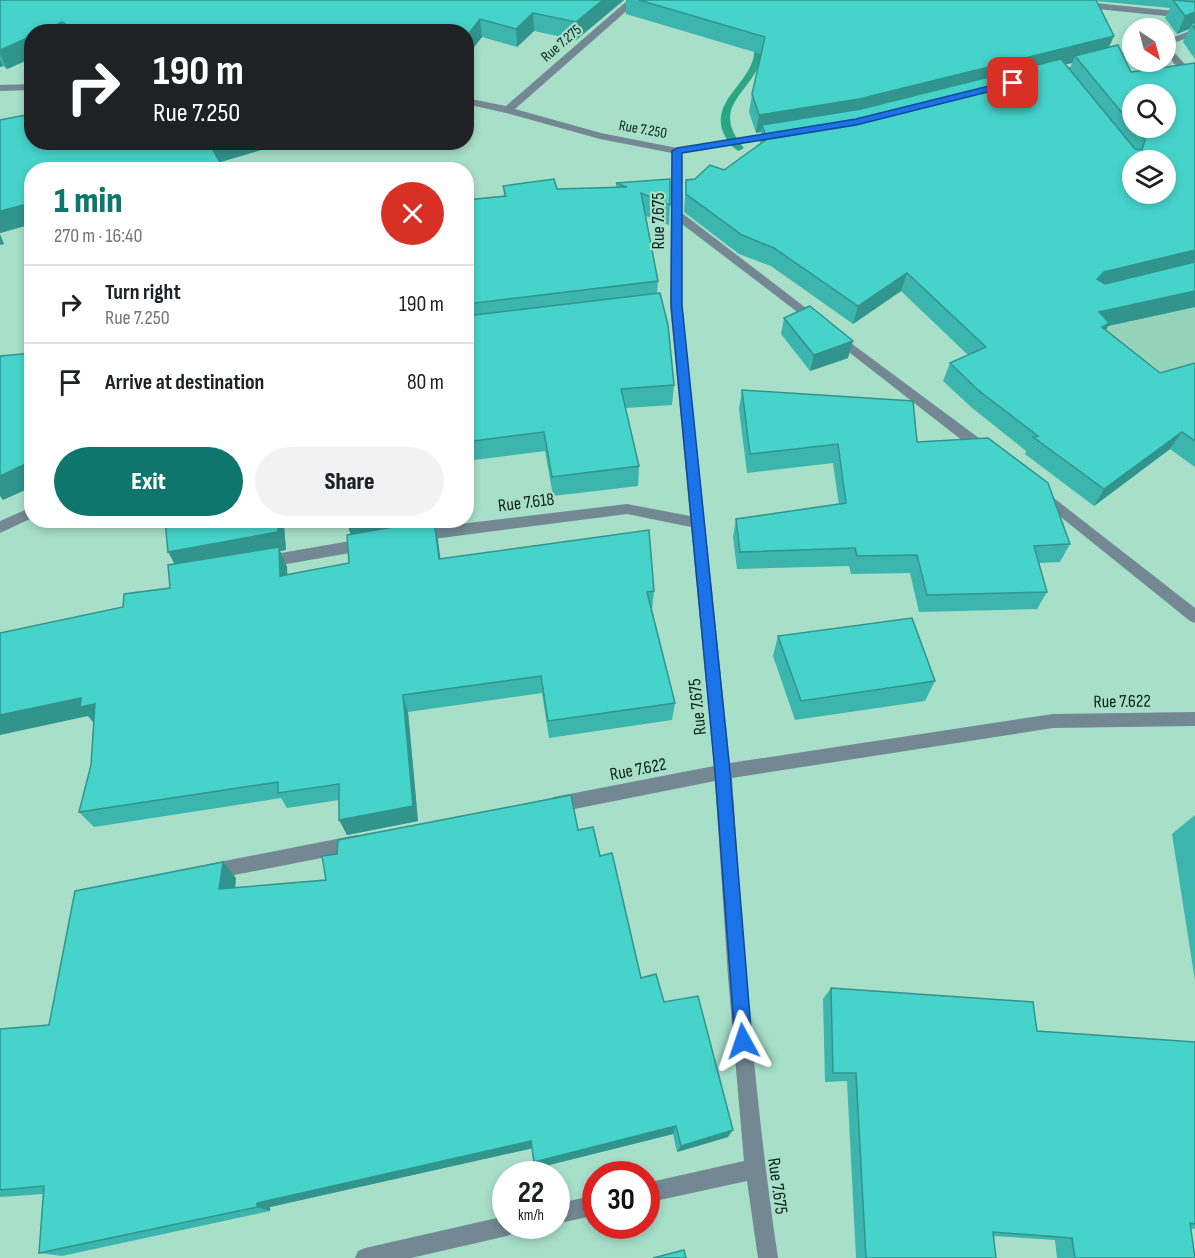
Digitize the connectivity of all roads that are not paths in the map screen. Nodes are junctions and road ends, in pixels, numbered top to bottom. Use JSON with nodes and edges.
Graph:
{"nodes":[{"id":1,"x":634,"y":0,"type":"edge"},
{"id":2,"x":1038,"y":0,"type":"edge"},
{"id":3,"x":1092,"y":4,"type":"edge"},
{"id":4,"x":1195,"y":16,"type":"edge"},
{"id":5,"x":1195,"y":32,"type":"edge"},
{"id":6,"x":1176,"y":39,"type":"edge"},
{"id":7,"x":1122,"y":56,"type":"edge"},
{"id":8,"x":1176,"y":60,"type":"edge"},
{"id":9,"x":1058,"y":72,"type":"junction"},
{"id":10,"x":1035,"y":77,"type":"edge"},
{"id":11,"x":1065,"y":81,"type":"edge"},
{"id":12,"x":1195,"y":81,"type":"edge"},
{"id":13,"x":24,"y":87,"type":"edge"},
{"id":14,"x":0,"y":88,"type":"edge"},
{"id":15,"x":474,"y":103,"type":"edge"},
{"id":16,"x":508,"y":110,"type":"junction"},
{"id":17,"x":789,"y":133,"type":"edge"},
{"id":18,"x":677,"y":151,"type":"junction"},
{"id":19,"x":678,"y":215,"type":"junction"},
{"id":20,"x":999,"y":460,"type":"edge"},
{"id":21,"x":1027,"y":482,"type":"edge"},
{"id":22,"x":24,"y":516,"type":"edge"},
{"id":23,"x":697,"y":523,"type":"junction"},
{"id":24,"x":0,"y":527,"type":"edge"},
{"id":25,"x":399,"y":538,"type":"edge"},
{"id":26,"x":376,"y":543,"type":"edge"},
{"id":27,"x":251,"y":565,"type":"edge"},
{"id":28,"x":1195,"y":617,"type":"edge"},
{"id":29,"x":1195,"y":719,"type":"edge"},
{"id":30,"x":723,"y":772,"type":"junction"},
{"id":31,"x":536,"y":809,"type":"edge"},
{"id":32,"x":373,"y":840,"type":"edge"},
{"id":33,"x":197,"y":874,"type":"edge"},
{"id":34,"x":755,"y":1169,"type":"junction"},
{"id":35,"x":660,"y":1191,"type":"edge"},
{"id":36,"x":492,"y":1229,"type":"edge"},
{"id":37,"x":365,"y":1258,"type":"edge"},
{"id":38,"x":768,"y":1258,"type":"edge"}],
"edges":[{"from":1,"to":16,"type":"street","name":"Rue 7.275"},
{"from":2,"to":3,"type":"street"},
{"from":3,"to":4,"type":"street"},
{"from":5,"to":6,"type":"street"},
{"from":7,"to":9,"type":"street"},
{"from":8,"to":12,"type":"street"},
{"from":9,"to":10,"type":"street"},
{"from":9,"to":11,"type":"street"},
{"from":13,"to":14,"type":"street"},
{"from":15,"to":16,"type":"street","name":"Rue 7.250"},
{"from":16,"to":18,"type":"street","name":"Rue 7.250"},
{"from":17,"to":18,"type":"street","name":"Rue 7.250"},
{"from":18,"to":19,"type":"street","name":"Rue 7.675"},
{"from":19,"to":20,"type":"street"},
{"from":19,"to":23,"type":"street","name":"Rue 7.675"},
{"from":21,"to":28,"type":"street"},
{"from":22,"to":24,"type":"street"},
{"from":23,"to":25,"type":"street","name":"Rue 7.618"},
{"from":23,"to":30,"type":"street","name":"Rue 7.675"},
{"from":26,"to":27,"type":"street"},
{"from":29,"to":30,"type":"street","name":"Rue 7.622"},
{"from":30,"to":31,"type":"street","name":"Rue 7.622"},
{"from":30,"to":34,"type":"street","name":"Rue 7.675"},
{"from":32,"to":33,"type":"street"},
{"from":34,"to":35,"type":"street"},
{"from":34,"to":38,"type":"street","name":"Rue 7.675"},
{"from":36,"to":37,"type":"street"}]}
